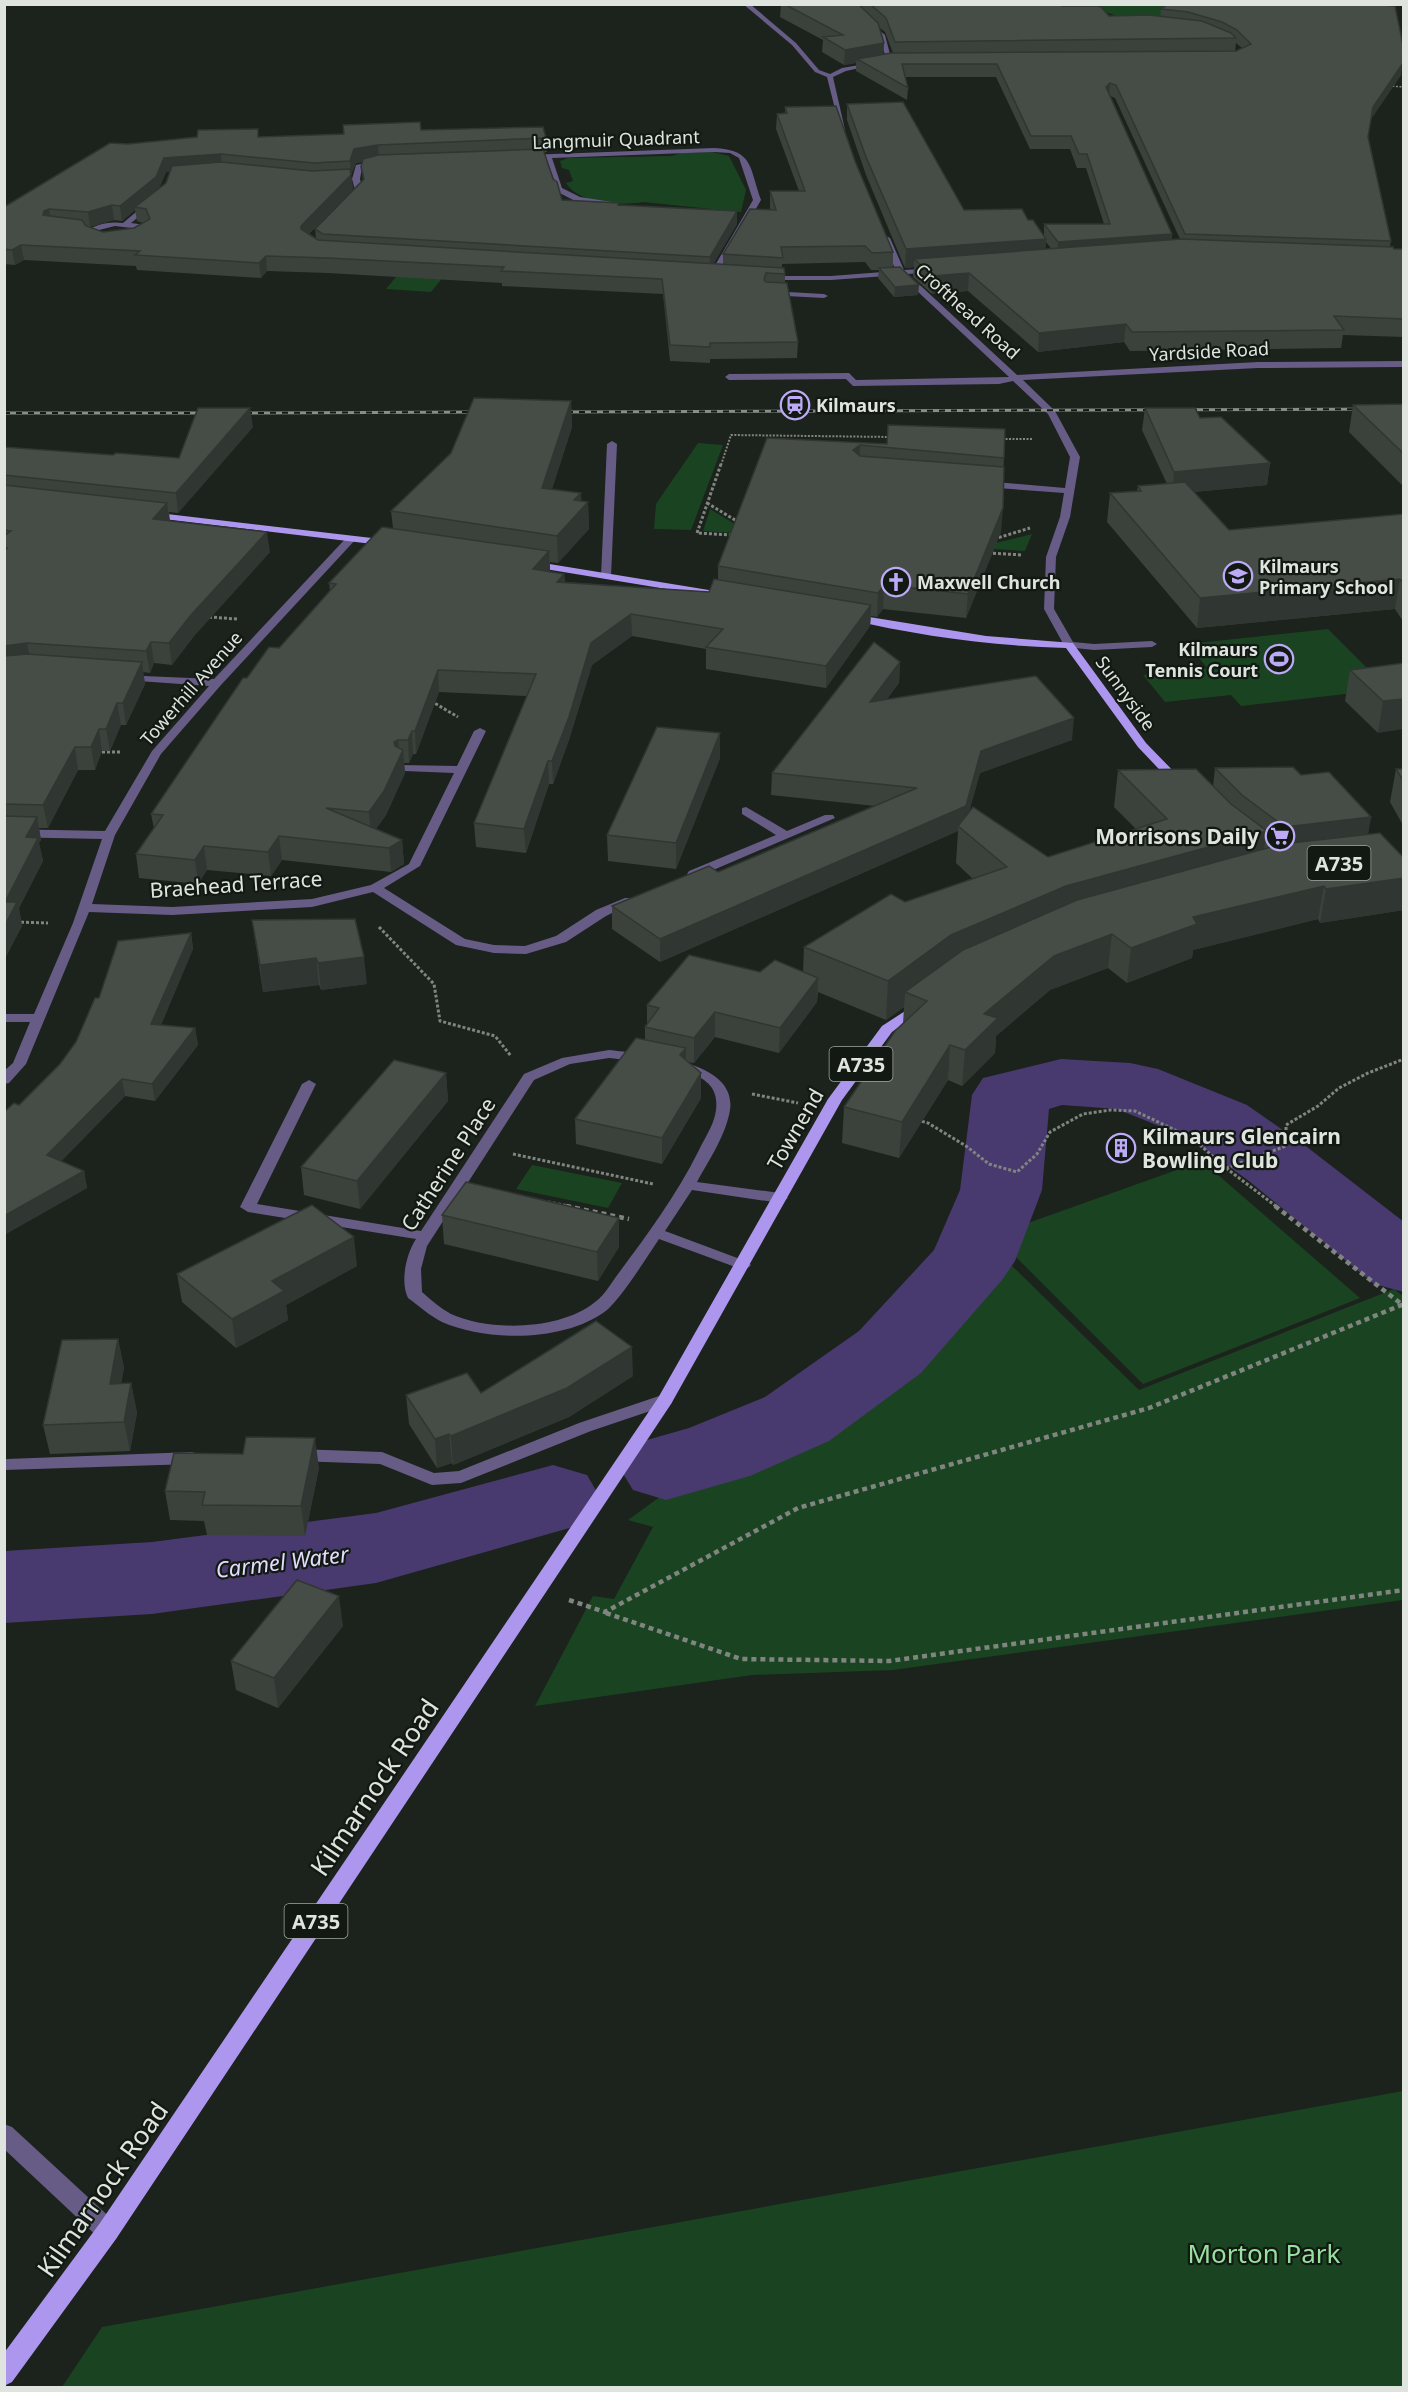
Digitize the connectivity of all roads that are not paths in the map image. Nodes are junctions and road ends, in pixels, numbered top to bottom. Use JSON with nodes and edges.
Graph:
{"nodes":[{"id":1,"x":746,"y":4,"type":"edge"},
{"id":2,"x":864,"y":20,"type":"edge"},
{"id":3,"x":890,"y":61,"type":"junction"},
{"id":4,"x":902,"y":61,"type":"edge"},
{"id":5,"x":830,"y":76,"type":"junction"},
{"id":6,"x":847,"y":141,"type":"edge"},
{"id":7,"x":548,"y":156,"type":"junction"},
{"id":8,"x":514,"y":158,"type":"edge"},
{"id":9,"x":391,"y":162,"type":"edge"},
{"id":10,"x":356,"y":178,"type":"junction"},
{"id":11,"x":346,"y":179,"type":"edge"},
{"id":12,"x":163,"y":194,"type":"edge"},
{"id":13,"x":345,"y":205,"type":"edge"},
{"id":14,"x":622,"y":207,"type":"edge"},
{"id":15,"x":737,"y":213,"type":"edge"},
{"id":16,"x":748,"y":214,"type":"junction"},
{"id":17,"x":126,"y":224,"type":"junction"},
{"id":18,"x":81,"y":230,"type":"edge"},
{"id":19,"x":91,"y":231,"type":"junction"},
{"id":20,"x":884,"y":233,"type":"edge"},
{"id":21,"x":948,"y":269,"type":"edge"},
{"id":22,"x":901,"y":272,"type":"junction"},
{"id":23,"x":702,"y":274,"type":"edge"},
{"id":24,"x":714,"y":274,"type":"junction"},
{"id":25,"x":725,"y":275,"type":"edge"},
{"id":26,"x":760,"y":277,"type":"edge"},
{"id":27,"x":831,"y":278,"type":"junction"},
{"id":28,"x":824,"y":296,"type":"junction"},
{"id":29,"x":764,"y":304,"type":"edge"},
{"id":30,"x":820,"y":306,"type":"dead end"},
{"id":31,"x":1404,"y":364,"type":"edge"},
{"id":32,"x":729,"y":377,"type":"dead end"},
{"id":33,"x":1016,"y":378,"type":"junction"},
{"id":34,"x":612,"y":444,"type":"dead end"},
{"id":35,"x":976,"y":483,"type":"edge"},
{"id":36,"x":1071,"y":491,"type":"junction"},
{"id":37,"x":143,"y":514,"type":"edge"},
{"id":38,"x":352,"y":538,"type":"junction"},
{"id":39,"x":395,"y":544,"type":"edge"},
{"id":40,"x":516,"y":561,"type":"edge"},
{"id":41,"x":606,"y":576,"type":"junction"},
{"id":42,"x":734,"y":597,"type":"edge"},
{"id":43,"x":838,"y":615,"type":"edge"},
{"id":44,"x":1152,"y":644,"type":"dead end"},
{"id":45,"x":1069,"y":645,"type":"junction"},
{"id":46,"x":112,"y":676,"type":"edge"},
{"id":47,"x":217,"y":683,"type":"junction"},
{"id":48,"x":480,"y":731,"type":"road end"},
{"id":49,"x":404,"y":767,"type":"edge"},
{"id":50,"x":460,"y":770,"type":"junction"},
{"id":51,"x":1191,"y":795,"type":"edge"},
{"id":52,"x":746,"y":811,"type":"dead end"},
{"id":53,"x":829,"y":818,"type":"dead end"},
{"id":54,"x":4,"y":833,"type":"edge"},
{"id":55,"x":109,"y":835,"type":"junction"},
{"id":56,"x":786,"y":836,"type":"junction"},
{"id":57,"x":677,"y":881,"type":"edge"},
{"id":58,"x":375,"y":888,"type":"junction"},
{"id":59,"x":645,"y":894,"type":"edge"},
{"id":60,"x":84,"y":908,"type":"junction"},
{"id":61,"x":929,"y":998,"type":"edge"},
{"id":62,"x":4,"y":1018,"type":"edge"},
{"id":63,"x":38,"y":1018,"type":"junction"},
{"id":64,"x":4,"y":1080,"type":"edge"},
{"id":65,"x":309,"y":1084,"type":"dead end"},
{"id":66,"x":687,"y":1188,"type":"junction"},
{"id":67,"x":780,"y":1198,"type":"junction"},
{"id":68,"x":660,"y":1230,"type":"junction"},
{"id":69,"x":425,"y":1236,"type":"junction"},
{"id":70,"x":743,"y":1265,"type":"junction"},
{"id":71,"x":665,"y":1400,"type":"junction"},
{"id":72,"x":282,"y":1455,"type":"edge"},
{"id":73,"x":214,"y":1457,"type":"edge"},
{"id":74,"x":622,"y":1464,"type":"joint"},
{"id":75,"x":8,"y":1465,"type":"dead end"},
{"id":76,"x":4,"y":2134,"type":"edge"},
{"id":77,"x":108,"y":2231,"type":"junction"},
{"id":78,"x":4,"y":2374,"type":"edge"}],
"edges":[{"from":1,"to":5,"type":"street"},
{"from":2,"to":3,"type":"street"},
{"from":3,"to":4,"type":"street"},
{"from":3,"to":5,"type":"street"},
{"from":5,"to":6,"type":"street"},
{"from":7,"to":8,"type":"street","name":"Langmuir Quadrant"},
{"from":7,"to":14,"type":"street"},
{"from":7,"to":16,"type":"street","name":"Langmuir Quadrant"},
{"from":9,"to":10,"type":"street"},
{"from":10,"to":11,"type":"street"},
{"from":10,"to":13,"type":"street"},
{"from":12,"to":17,"type":"street"},
{"from":15,"to":16,"type":"street"},
{"from":16,"to":24,"type":"street","name":"Langmuir Quadrant"},
{"from":17,"to":19,"type":"street"},
{"from":17,"to":19,"type":"street"},
{"from":18,"to":19,"type":"street"},
{"from":20,"to":22,"type":"street","name":"Crofthead Road"},
{"from":21,"to":22,"type":"street"},
{"from":22,"to":27,"type":"street"},
{"from":22,"to":33,"type":"street","name":"Crofthead Road"},
{"from":23,"to":24,"type":"street"},
{"from":24,"to":25,"type":"street"},
{"from":26,"to":27,"type":"street"},
{"from":27,"to":28,"type":"street"},
{"from":28,"to":29,"type":"street"},
{"from":28,"to":30,"type":"street"},
{"from":31,"to":33,"type":"street","name":"Yardside Road"},
{"from":32,"to":33,"type":"street","name":"Yardside Road"},
{"from":33,"to":36,"type":"street","name":"Crofthead Road"},
{"from":34,"to":41,"type":"street"},
{"from":35,"to":36,"type":"street"},
{"from":36,"to":45,"type":"street","name":"Sunnyside"},
{"from":37,"to":38,"type":"main road"},
{"from":38,"to":39,"type":"main road"},
{"from":38,"to":47,"type":"street","name":"Towerhill Avenue"},
{"from":40,"to":41,"type":"main road"},
{"from":41,"to":42,"type":"main road"},
{"from":43,"to":45,"type":"main road"},
{"from":44,"to":45,"type":"street"},
{"from":45,"to":51,"type":"main road","name":"Sunnyside"},
{"from":46,"to":47,"type":"street"},
{"from":47,"to":55,"type":"street","name":"Towerhill Avenue"},
{"from":48,"to":50,"type":"street","name":"Braehead Terrace"},
{"from":49,"to":50,"type":"street"},
{"from":50,"to":58,"type":"street","name":"Braehead Terrace"},
{"from":52,"to":56,"type":"street"},
{"from":53,"to":56,"type":"street"},
{"from":54,"to":55,"type":"street"},
{"from":55,"to":60,"type":"street","name":"Towerhill Avenue"},
{"from":56,"to":57,"type":"street"},
{"from":58,"to":59,"type":"street"},
{"from":58,"to":60,"type":"street","name":"Braehead Terrace"},
{"from":60,"to":63,"type":"street","name":"Towerhill Avenue"},
{"from":61,"to":67,"type":"main road","name":"Townend","number":"A735"},
{"from":62,"to":63,"type":"street"},
{"from":63,"to":64,"type":"street","name":"Towerhill Avenue"},
{"from":65,"to":69,"type":"street"},
{"from":66,"to":67,"type":"street"},
{"from":66,"to":68,"type":"street","name":"Catherine Place"},
{"from":66,"to":69,"type":"street","name":"Catherine Place"},
{"from":67,"to":70,"type":"main road","name":"Townend","number":"A735"},
{"from":68,"to":69,"type":"street","name":"Catherine Place"},
{"from":68,"to":70,"type":"street"},
{"from":70,"to":71,"type":"main road","name":"Townend","number":"A735"},
{"from":71,"to":72,"type":"street"},
{"from":71,"to":74,"type":"main road","name":"Townend","number":"A735"},
{"from":73,"to":75,"type":"street"},
{"from":74,"to":77,"type":"main road","name":"Kilmarnock Road","number":"A735"},
{"from":76,"to":77,"type":"street"},
{"from":77,"to":78,"type":"main road","name":"Kilmarnock Road","number":"A735"}]}
